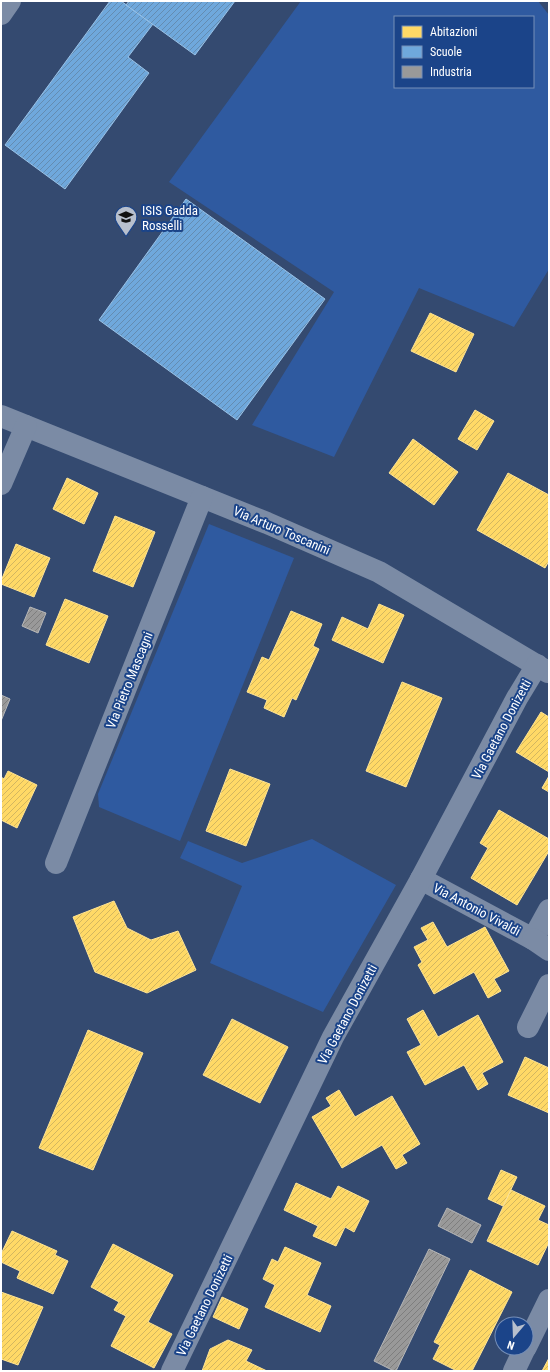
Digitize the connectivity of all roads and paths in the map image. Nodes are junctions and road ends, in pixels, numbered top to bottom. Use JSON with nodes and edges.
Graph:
{"nodes":[{"id":1,"x":10,"y":1,"type":"edge"},
{"id":2,"x":1,"y":14,"type":"edge"},
{"id":3,"x":1,"y":416,"type":"edge"},
{"id":4,"x":26,"y":426,"type":"junction"},
{"id":5,"x":1,"y":484,"type":"edge"},
{"id":6,"x":202,"y":497,"type":"junction"},
{"id":7,"x":543,"y":668,"type":"edge"},
{"id":8,"x":56,"y":863,"type":"dead end"},
{"id":9,"x":421,"y":879,"type":"junction"},
{"id":10,"x":549,"y":910,"type":"edge"},
{"id":11,"x":541,"y":944,"type":"edge"},
{"id":12,"x":549,"y":985,"type":"edge"},
{"id":13,"x":528,"y":1027,"type":"dead end"},
{"id":14,"x":549,"y":1300,"type":"edge"},
{"id":15,"x":534,"y":1331,"type":"edge"},
{"id":16,"x":522,"y":1356,"type":"edge"},
{"id":17,"x":172,"y":1371,"type":"edge"},
{"id":18,"x":514,"y":1371,"type":"edge"}],
"edges":[{"from":1,"to":2,"type":"street"},
{"from":3,"to":4,"type":"street","name":"Via Arturo Toscanini"},
{"from":4,"to":5,"type":"street"},
{"from":4,"to":6,"type":"street","name":"Via Arturo Toscanini"},
{"from":6,"to":7,"type":"street","name":"Via Arturo Toscanini"},
{"from":6,"to":8,"type":"street","name":"Via Pietro Mascagni"},
{"from":7,"to":9,"type":"street","name":"Via Gaetano Donizetti"},
{"from":9,"to":11,"type":"street","name":"Via Antonio Vivaldi"},
{"from":9,"to":17,"type":"street","name":"Via Gaetano Donizetti"},
{"from":10,"to":11,"type":"street","name":"Via Antonio Vivaldi"},
{"from":12,"to":13,"type":"street"},
{"from":14,"to":15,"type":"street"},
{"from":16,"to":18,"type":"street"}]}
